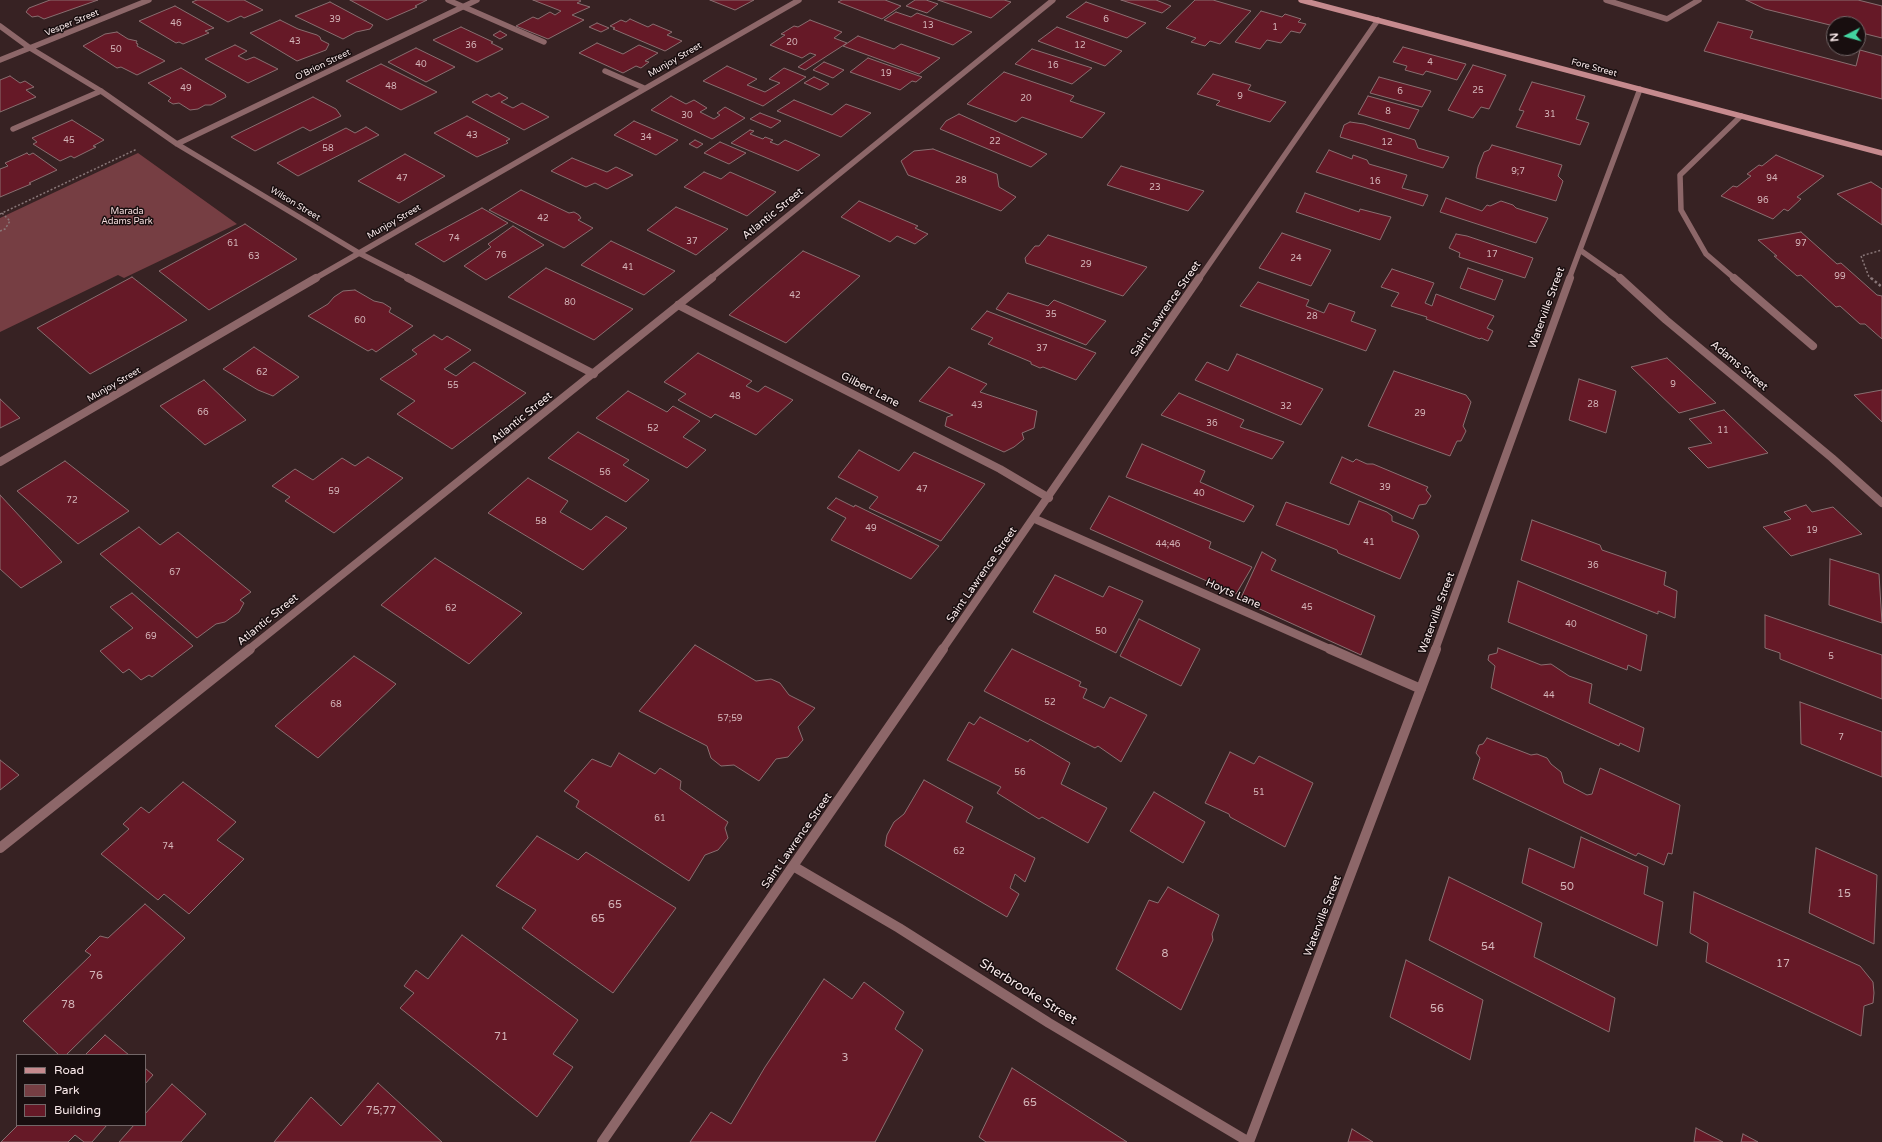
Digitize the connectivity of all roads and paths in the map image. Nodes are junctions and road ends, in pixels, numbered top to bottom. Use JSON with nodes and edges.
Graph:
{"nodes":[{"id":1,"x":149,"y":0,"type":"edge"},
{"id":2,"x":448,"y":0,"type":"edge"},
{"id":3,"x":477,"y":0,"type":"edge"},
{"id":4,"x":799,"y":0,"type":"edge"},
{"id":5,"x":1053,"y":0,"type":"edge"},
{"id":6,"x":1301,"y":0,"type":"edge"},
{"id":7,"x":1606,"y":0,"type":"edge"},
{"id":8,"x":1699,"y":0,"type":"edge"},
{"id":9,"x":463,"y":7,"type":"junction"},
{"id":10,"x":1378,"y":20,"type":"junction"},
{"id":11,"x":0,"y":26,"type":"edge"},
{"id":12,"x":544,"y":42,"type":"dead end"},
{"id":13,"x":30,"y":48,"type":"junction"},
{"id":14,"x":0,"y":60,"type":"edge"},
{"id":15,"x":605,"y":71,"type":"dead end"},
{"id":16,"x":644,"y":88,"type":"junction"},
{"id":17,"x":1640,"y":89,"type":"junction"},
{"id":18,"x":101,"y":91,"type":"junction"},
{"id":19,"x":1741,"y":116,"type":"junction"},
{"id":20,"x":13,"y":129,"type":"dead end"},
{"id":21,"x":177,"y":144,"type":"junction"},
{"id":22,"x":138,"y":149,"type":"dead end"},
{"id":23,"x":1882,"y":153,"type":"edge"},
{"id":24,"x":1,"y":214,"type":"edge"},
{"id":25,"x":0,"y":231,"type":"edge"},
{"id":26,"x":1580,"y":250,"type":"junction"},
{"id":27,"x":1882,"y":250,"type":"edge"},
{"id":28,"x":359,"y":253,"type":"junction"},
{"id":29,"x":1882,"y":287,"type":"edge"},
{"id":30,"x":678,"y":306,"type":"junction"},
{"id":31,"x":1812,"y":346,"type":"dead end"},
{"id":32,"x":594,"y":374,"type":"junction"},
{"id":33,"x":0,"y":462,"type":"edge"},
{"id":34,"x":1049,"y":498,"type":"junction"},
{"id":35,"x":1882,"y":503,"type":"edge"},
{"id":36,"x":1035,"y":519,"type":"junction"},
{"id":37,"x":1422,"y":689,"type":"junction"},
{"id":38,"x":0,"y":848,"type":"edge"},
{"id":39,"x":793,"y":866,"type":"junction"},
{"id":40,"x":602,"y":1142,"type":"edge"},
{"id":41,"x":1249,"y":1142,"type":"edge"}],
"edges":[{"from":1,"to":13,"type":"street","name":"Vesper Street"},
{"from":2,"to":9,"type":"street"},
{"from":3,"to":9,"type":"street","name":"O'Brion Street"},
{"from":4,"to":16,"type":"street","name":"Munjoy Street"},
{"from":5,"to":30,"type":"street","name":"Atlantic Street"},
{"from":6,"to":10,"type":"street","name":"Fore Street"},
{"from":7,"to":8,"type":"street"},
{"from":9,"to":12,"type":"street"},
{"from":9,"to":21,"type":"street","name":"O'Brion Street"},
{"from":10,"to":17,"type":"street","name":"Fore Street"},
{"from":10,"to":34,"type":"street","name":"Saint Lawrence Street"},
{"from":11,"to":13,"type":"street","name":"Wilson Street"},
{"from":13,"to":14,"type":"street","name":"Vesper Street"},
{"from":13,"to":18,"type":"street","name":"Wilson Street"},
{"from":15,"to":16,"type":"street"},
{"from":16,"to":28,"type":"street","name":"Munjoy Street"},
{"from":17,"to":19,"type":"street","name":"Fore Street"},
{"from":17,"to":26,"type":"street","name":"Waterville Street"},
{"from":18,"to":20,"type":"street"},
{"from":18,"to":21,"type":"street","name":"Wilson Street"},
{"from":19,"to":23,"type":"street","name":"Fore Street"},
{"from":19,"to":31,"type":"street"},
{"from":21,"to":28,"type":"street","name":"Wilson Street"},
{"from":22,"to":24,"type":"path"},
{"from":24,"to":25,"type":"path"},
{"from":26,"to":35,"type":"street","name":"Adams Street"},
{"from":26,"to":37,"type":"street","name":"Waterville Street"},
{"from":27,"to":29,"type":"path"},
{"from":28,"to":32,"type":"street","name":"Wilson Street"},
{"from":28,"to":33,"type":"street","name":"Munjoy Street"},
{"from":30,"to":32,"type":"street","name":"Atlantic Street"},
{"from":30,"to":34,"type":"street","name":"Gilbert Lane"},
{"from":32,"to":38,"type":"street","name":"Atlantic Street"},
{"from":34,"to":36,"type":"street","name":"Saint Lawrence Street"},
{"from":36,"to":37,"type":"street","name":"Hoyts Lane"},
{"from":36,"to":39,"type":"street","name":"Saint Lawrence Street"},
{"from":37,"to":41,"type":"street","name":"Waterville Street"},
{"from":39,"to":40,"type":"street","name":"Saint Lawrence Street"},
{"from":39,"to":41,"type":"street","name":"Sherbrooke Street"}]}
